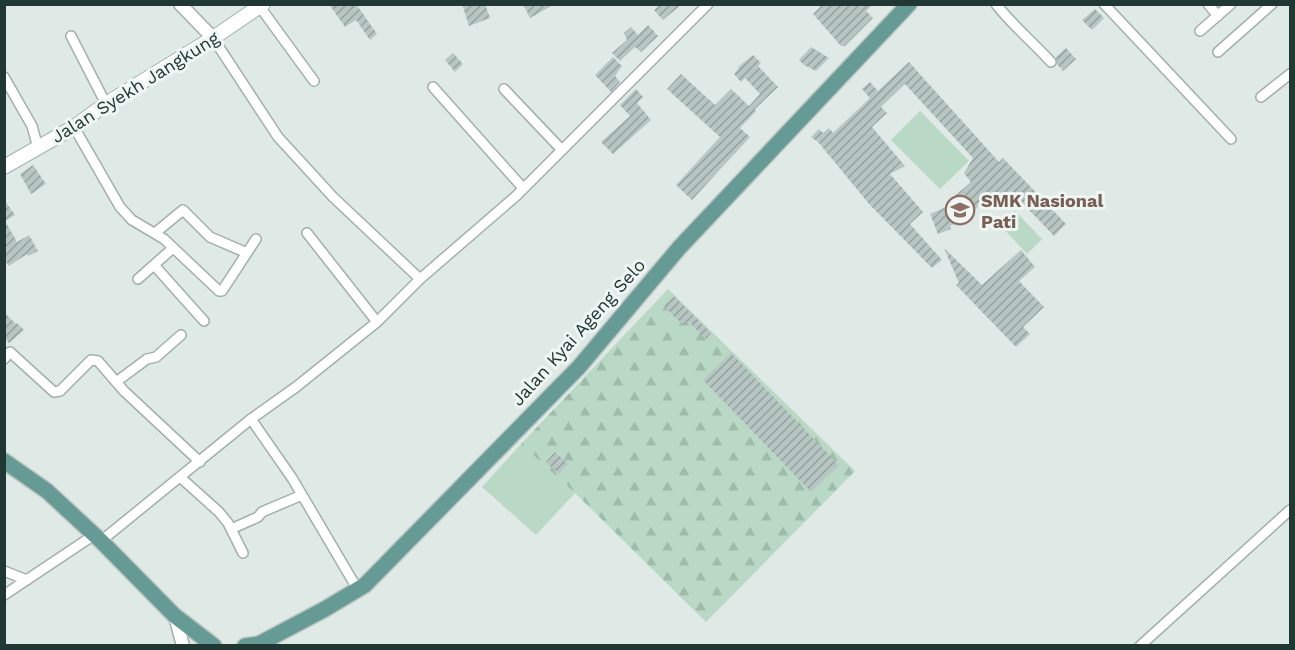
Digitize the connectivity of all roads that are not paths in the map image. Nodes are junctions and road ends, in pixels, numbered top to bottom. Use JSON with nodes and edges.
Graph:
{"nodes":[{"id":1,"x":180,"y":4,"type":"edge"},
{"id":2,"x":708,"y":4,"type":"edge"},
{"id":3,"x":909,"y":4,"type":"edge"},
{"id":4,"x":996,"y":4,"type":"edge"},
{"id":5,"x":1104,"y":4,"type":"edge"},
{"id":6,"x":1208,"y":4,"type":"edge"},
{"id":7,"x":1231,"y":4,"type":"edge"},
{"id":8,"x":1272,"y":4,"type":"edge"},
{"id":9,"x":262,"y":6,"type":"edge"},
{"id":10,"x":1218,"y":16,"type":"junction"},
{"id":11,"x":1200,"y":31,"type":"dead end"},
{"id":12,"x":71,"y":36,"type":"dead end"},
{"id":13,"x":213,"y":38,"type":"junction"},
{"id":14,"x":1218,"y":52,"type":"dead end"},
{"id":15,"x":1051,"y":62,"type":"dead end"},
{"id":16,"x":1290,"y":74,"type":"edge"},
{"id":17,"x":4,"y":76,"type":"edge"},
{"id":18,"x":314,"y":81,"type":"dead end"},
{"id":19,"x":433,"y":87,"type":"dead end"},
{"id":20,"x":504,"y":89,"type":"dead end"},
{"id":21,"x":1261,"y":97,"type":"dead end"},
{"id":22,"x":106,"y":104,"type":"junction"},
{"id":23,"x":74,"y":127,"type":"junction"},
{"id":24,"x":1231,"y":139,"type":"dead end"},
{"id":25,"x":38,"y":148,"type":"junction"},
{"id":26,"x":561,"y":149,"type":"junction"},
{"id":27,"x":4,"y":167,"type":"edge"},
{"id":28,"x":523,"y":188,"type":"junction"},
{"id":29,"x":155,"y":233,"type":"junction"},
{"id":30,"x":307,"y":233,"type":"dead end"},
{"id":31,"x":256,"y":239,"type":"dead end"},
{"id":32,"x":173,"y":248,"type":"junction"},
{"id":33,"x":247,"y":253,"type":"junction"},
{"id":34,"x":154,"y":265,"type":"junction"},
{"id":35,"x":138,"y":279,"type":"dead end"},
{"id":36,"x":420,"y":279,"type":"junction"},
{"id":37,"x":204,"y":321,"type":"dead end"},
{"id":38,"x":377,"y":322,"type":"junction"},
{"id":39,"x":181,"y":335,"type":"dead end"},
{"id":40,"x":6,"y":353,"type":"edge"},
{"id":41,"x":116,"y":382,"type":"junction"},
{"id":42,"x":250,"y":419,"type":"junction"},
{"id":43,"x":200,"y":462,"type":"junction"},
{"id":44,"x":7,"y":466,"type":"edge"},
{"id":45,"x":180,"y":477,"type":"junction"},
{"id":46,"x":302,"y":495,"type":"junction"},
{"id":47,"x":1290,"y":510,"type":"edge"},
{"id":48,"x":231,"y":529,"type":"junction"},
{"id":49,"x":98,"y":538,"type":"junction"},
{"id":50,"x":243,"y":554,"type":"dead end"},
{"id":51,"x":4,"y":571,"type":"edge"},
{"id":52,"x":27,"y":580,"type":"junction"},
{"id":53,"x":358,"y":590,"type":"junction"},
{"id":54,"x":4,"y":595,"type":"edge"},
{"id":55,"x":175,"y":616,"type":"junction"},
{"id":56,"x":183,"y":645,"type":"edge"},
{"id":57,"x":214,"y":645,"type":"edge"},
{"id":58,"x":245,"y":645,"type":"edge"},
{"id":59,"x":1140,"y":645,"type":"edge"}],
"edges":[{"from":1,"to":13,"type":"street"},
{"from":2,"to":26,"type":"street"},
{"from":3,"to":53,"type":"main road","name":"Jalan Kyai Ageng Selo"},
{"from":4,"to":15,"type":"street"},
{"from":5,"to":24,"type":"street"},
{"from":6,"to":10,"type":"street"},
{"from":7,"to":10,"type":"street"},
{"from":8,"to":14,"type":"street"},
{"from":9,"to":13,"type":"main road","name":"Jalan Syekh Jangkung"},
{"from":9,"to":18,"type":"street"},
{"from":10,"to":11,"type":"street"},
{"from":12,"to":22,"type":"street"},
{"from":13,"to":22,"type":"main road","name":"Jalan Syekh Jangkung"},
{"from":13,"to":36,"type":"street"},
{"from":16,"to":21,"type":"street"},
{"from":17,"to":25,"type":"street"},
{"from":19,"to":28,"type":"street"},
{"from":20,"to":26,"type":"street"},
{"from":22,"to":23,"type":"main road","name":"Jalan Syekh Jangkung"},
{"from":23,"to":25,"type":"main road","name":"Jalan Syekh Jangkung"},
{"from":23,"to":29,"type":"street"},
{"from":25,"to":27,"type":"main road","name":"Jalan Syekh Jangkung"},
{"from":26,"to":28,"type":"street"},
{"from":28,"to":36,"type":"street"},
{"from":29,"to":32,"type":"street"},
{"from":29,"to":33,"type":"street"},
{"from":30,"to":38,"type":"street"},
{"from":31,"to":33,"type":"street"},
{"from":32,"to":33,"type":"street"},
{"from":32,"to":34,"type":"street"},
{"from":34,"to":35,"type":"street"},
{"from":34,"to":37,"type":"street"},
{"from":36,"to":38,"type":"street"},
{"from":38,"to":42,"type":"street"},
{"from":39,"to":41,"type":"street"},
{"from":40,"to":41,"type":"street"},
{"from":41,"to":43,"type":"street"},
{"from":42,"to":43,"type":"street"},
{"from":42,"to":46,"type":"street"},
{"from":43,"to":45,"type":"street"},
{"from":44,"to":49,"type":"main road"},
{"from":45,"to":48,"type":"street"},
{"from":45,"to":49,"type":"street"},
{"from":46,"to":48,"type":"street"},
{"from":46,"to":53,"type":"street"},
{"from":47,"to":59,"type":"street"},
{"from":48,"to":50,"type":"street"},
{"from":49,"to":52,"type":"street"},
{"from":49,"to":55,"type":"main road"},
{"from":51,"to":52,"type":"street"},
{"from":52,"to":54,"type":"street"},
{"from":53,"to":58,"type":"main road","name":"Jalan Kyai Ageng Selo"},
{"from":55,"to":56,"type":"street"},
{"from":55,"to":57,"type":"main road"}]}
